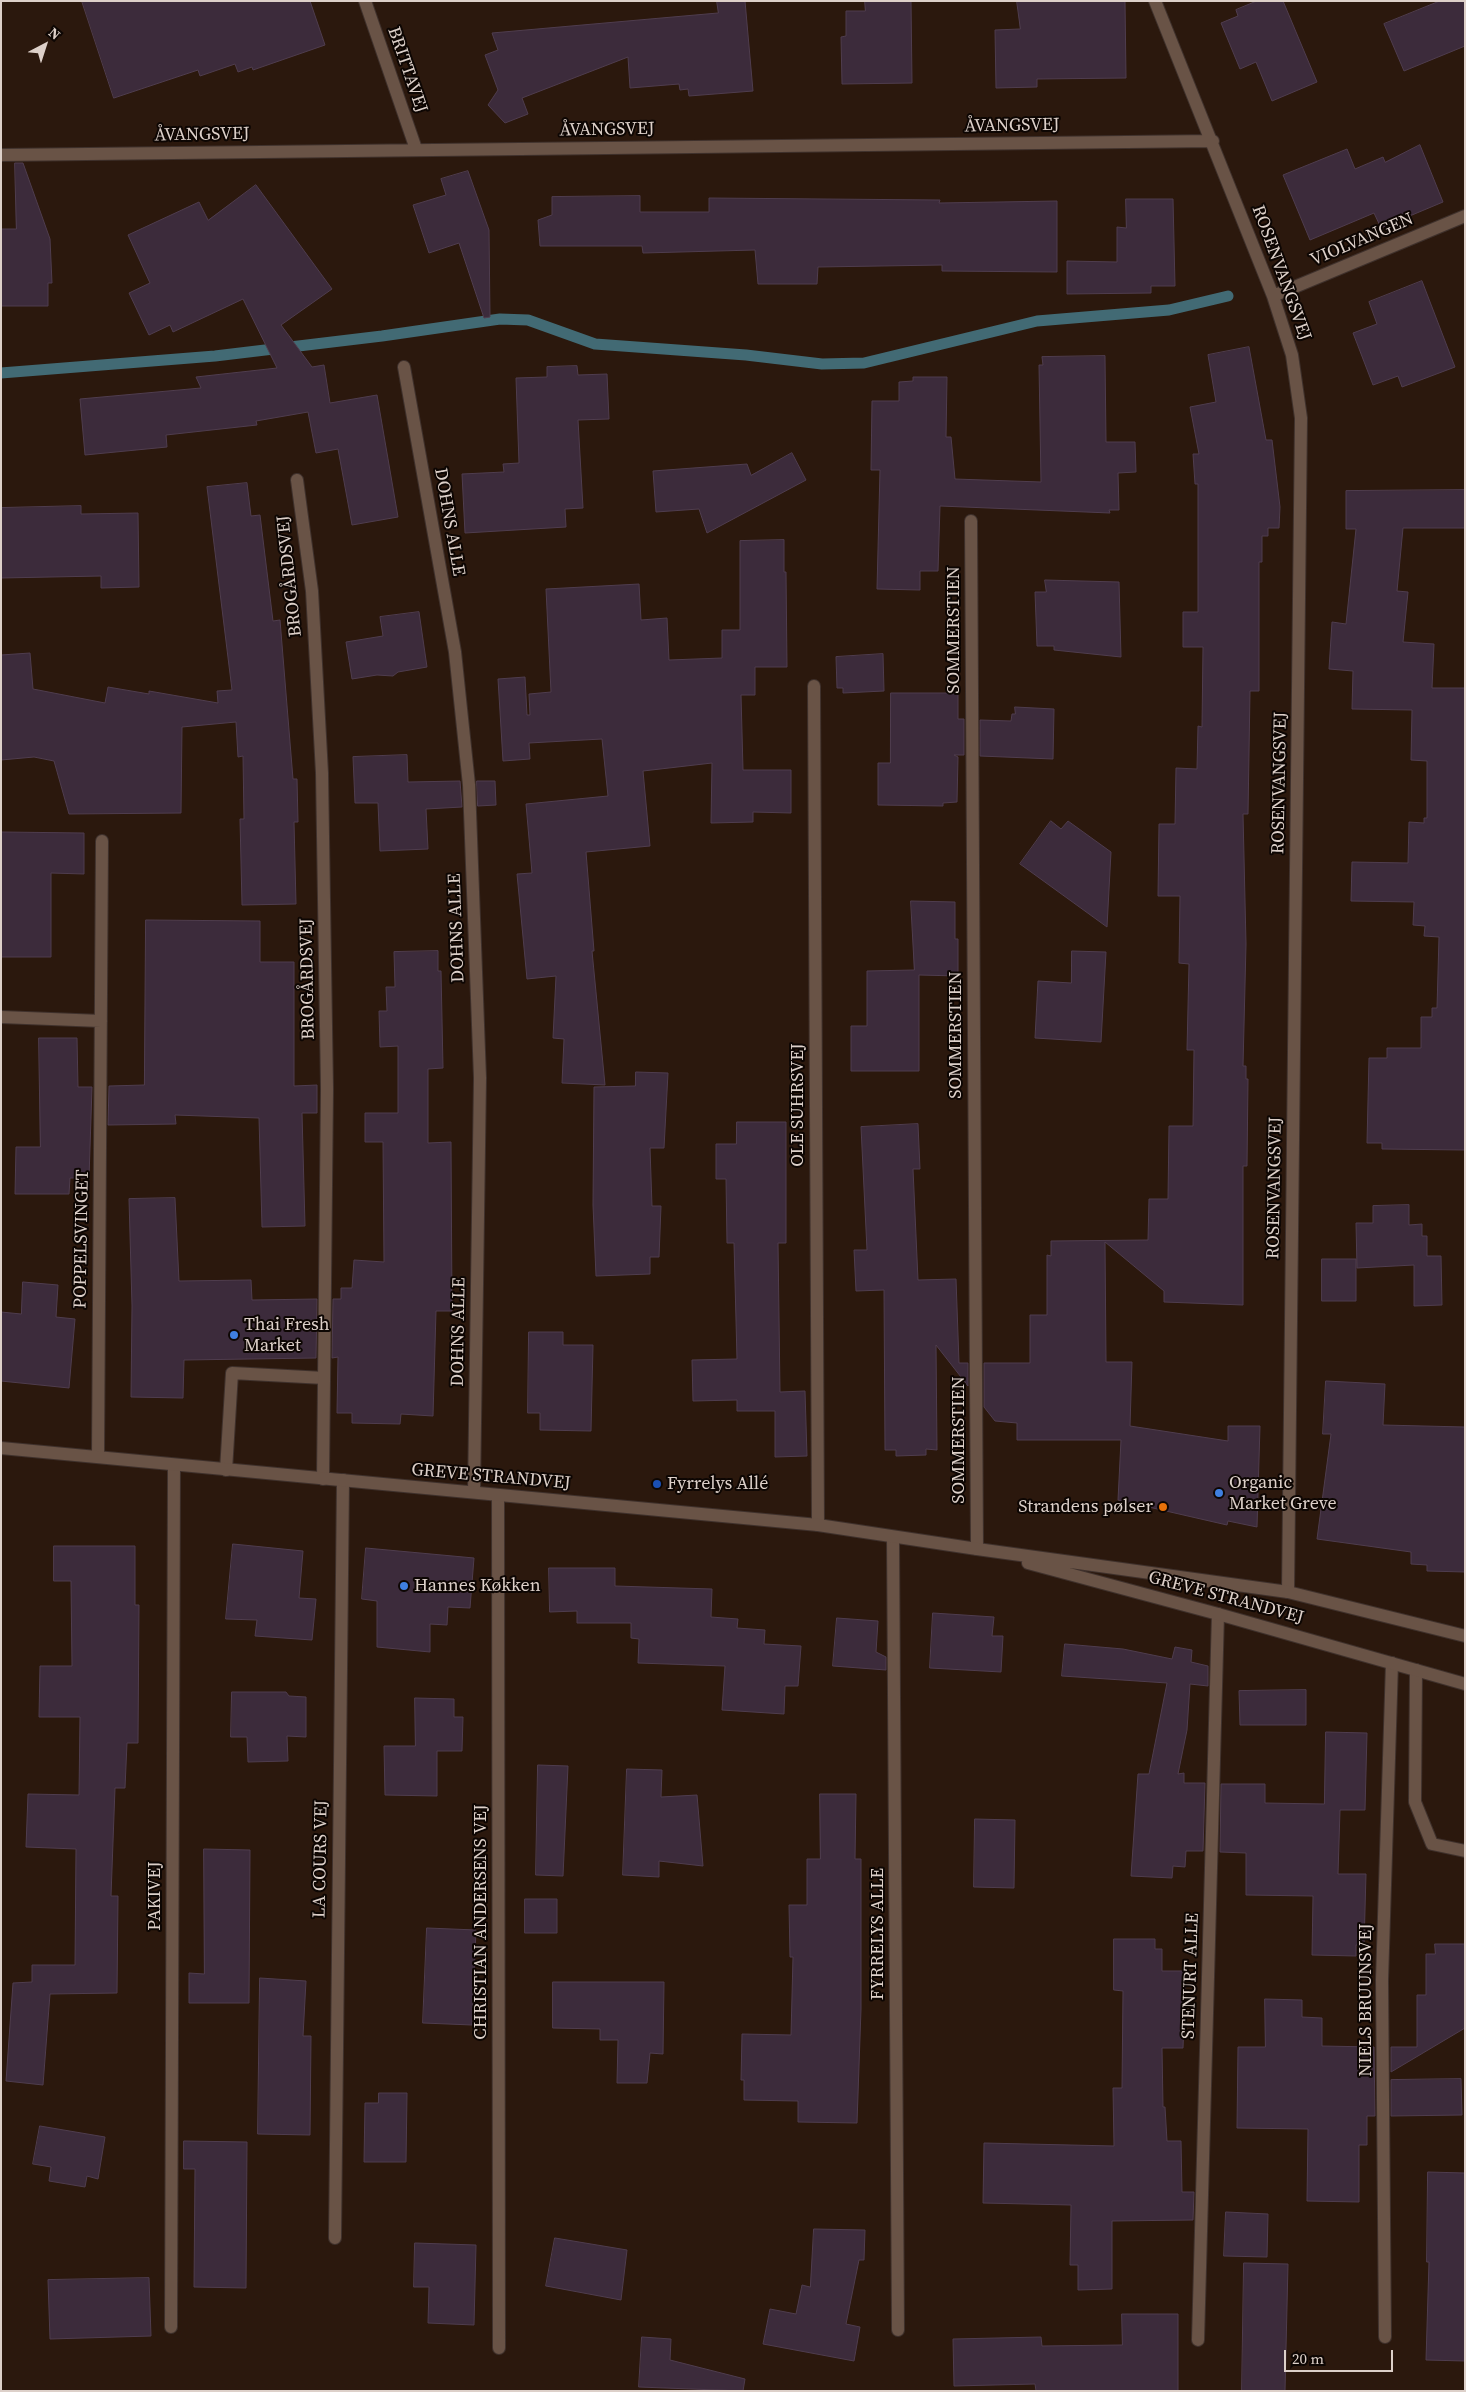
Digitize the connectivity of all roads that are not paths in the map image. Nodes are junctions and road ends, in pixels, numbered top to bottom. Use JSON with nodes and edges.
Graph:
{"nodes":[{"id":1,"x":365,"y":1,"type":"edge"},
{"id":2,"x":1155,"y":1,"type":"edge"},
{"id":3,"x":1213,"y":141,"type":"junction"},
{"id":4,"x":416,"y":149,"type":"junction"},
{"id":5,"x":1,"y":156,"type":"edge"},
{"id":6,"x":1465,"y":216,"type":"edge"},
{"id":7,"x":1274,"y":296,"type":"junction"},
{"id":8,"x":404,"y":367,"type":"dead end"},
{"id":9,"x":297,"y":480,"type":"dead end"},
{"id":10,"x":971,"y":520,"type":"dead end"},
{"id":11,"x":814,"y":686,"type":"dead end"},
{"id":12,"x":102,"y":841,"type":"dead end"},
{"id":13,"x":1,"y":1017,"type":"edge"},
{"id":14,"x":101,"y":1021,"type":"junction"},
{"id":15,"x":324,"y":1378,"type":"junction"},
{"id":16,"x":1,"y":1448,"type":"edge"},
{"id":17,"x":98,"y":1456,"type":"junction"},
{"id":18,"x":174,"y":1466,"type":"junction"},
{"id":19,"x":226,"y":1470,"type":"junction"},
{"id":20,"x":323,"y":1479,"type":"junction"},
{"id":21,"x":343,"y":1480,"type":"junction"},
{"id":22,"x":474,"y":1492,"type":"junction"},
{"id":23,"x":498,"y":1495,"type":"junction"},
{"id":24,"x":818,"y":1525,"type":"junction"},
{"id":25,"x":893,"y":1537,"type":"junction"},
{"id":26,"x":977,"y":1550,"type":"junction"},
{"id":27,"x":1288,"y":1592,"type":"junction"},
{"id":28,"x":1218,"y":1614,"type":"junction"},
{"id":29,"x":1465,"y":1636,"type":"edge"},
{"id":30,"x":1392,"y":1662,"type":"junction"},
{"id":31,"x":1416,"y":1670,"type":"junction"},
{"id":32,"x":1465,"y":1684,"type":"edge"},
{"id":33,"x":1465,"y":1851,"type":"edge"},
{"id":34,"x":335,"y":2238,"type":"dead end"},
{"id":35,"x":171,"y":2327,"type":"dead end"},
{"id":36,"x":898,"y":2330,"type":"dead end"},
{"id":37,"x":1384,"y":2337,"type":"dead end"},
{"id":38,"x":1198,"y":2340,"type":"dead end"},
{"id":39,"x":499,"y":2348,"type":"dead end"}],
"edges":[{"from":1,"to":4,"type":"street","name":"BRITTAVEJ"},
{"from":2,"to":3,"type":"street","name":"ROSENVANGSVEJ"},
{"from":3,"to":4,"type":"street","name":"ÅVANGSVEJ"},
{"from":3,"to":7,"type":"street","name":"ROSENVANGSVEJ"},
{"from":4,"to":5,"type":"street","name":"ÅVANGSVEJ"},
{"from":6,"to":7,"type":"street","name":"VIOLVANGEN"},
{"from":7,"to":27,"type":"street","name":"ROSENVANGSVEJ"},
{"from":8,"to":22,"type":"street","name":"DOHNS ALLE"},
{"from":9,"to":15,"type":"street","name":"BROGÅRDSVEJ"},
{"from":10,"to":26,"type":"street","name":"SOMMERSTIEN"},
{"from":11,"to":24,"type":"street","name":"OLE SUHRSVEJ"},
{"from":12,"to":14,"type":"street","name":"POPPELSVINGET"},
{"from":13,"to":14,"type":"street"},
{"from":14,"to":17,"type":"street","name":"POPPELSVINGET"},
{"from":15,"to":19,"type":"street"},
{"from":15,"to":20,"type":"street","name":"BROGÅRDSVEJ"},
{"from":16,"to":17,"type":"street","name":"GREVE STRANDVEJ"},
{"from":17,"to":18,"type":"street","name":"GREVE STRANDVEJ"},
{"from":18,"to":19,"type":"street","name":"GREVE STRANDVEJ"},
{"from":18,"to":35,"type":"street","name":"PAKIVEJ"},
{"from":19,"to":20,"type":"street","name":"GREVE STRANDVEJ"},
{"from":20,"to":21,"type":"street","name":"GREVE STRANDVEJ"},
{"from":21,"to":22,"type":"street","name":"GREVE STRANDVEJ"},
{"from":21,"to":34,"type":"street","name":"LA COURS VEJ"},
{"from":22,"to":23,"type":"street","name":"GREVE STRANDVEJ"},
{"from":23,"to":24,"type":"street","name":"GREVE STRANDVEJ"},
{"from":23,"to":39,"type":"street","name":"CHRISTIAN ANDERSENS VEJ"},
{"from":24,"to":25,"type":"street","name":"GREVE STRANDVEJ"},
{"from":25,"to":26,"type":"street","name":"GREVE STRANDVEJ"},
{"from":25,"to":36,"type":"street","name":"FYRRELYS ALLE"},
{"from":26,"to":27,"type":"street","name":"GREVE STRANDVEJ"},
{"from":26,"to":28,"type":"street","name":"GREVE STRANDVEJ"},
{"from":27,"to":29,"type":"street","name":"GREVE STRANDVEJ"},
{"from":28,"to":30,"type":"street","name":"GREVE STRANDVEJ"},
{"from":28,"to":38,"type":"street","name":"STENURT ALLE"},
{"from":30,"to":31,"type":"street","name":"GREVE STRANDVEJ"},
{"from":30,"to":37,"type":"street","name":"NIELS BRUUNSVEJ"},
{"from":31,"to":32,"type":"street","name":"GREVE STRANDVEJ"},
{"from":31,"to":33,"type":"street"}]}
